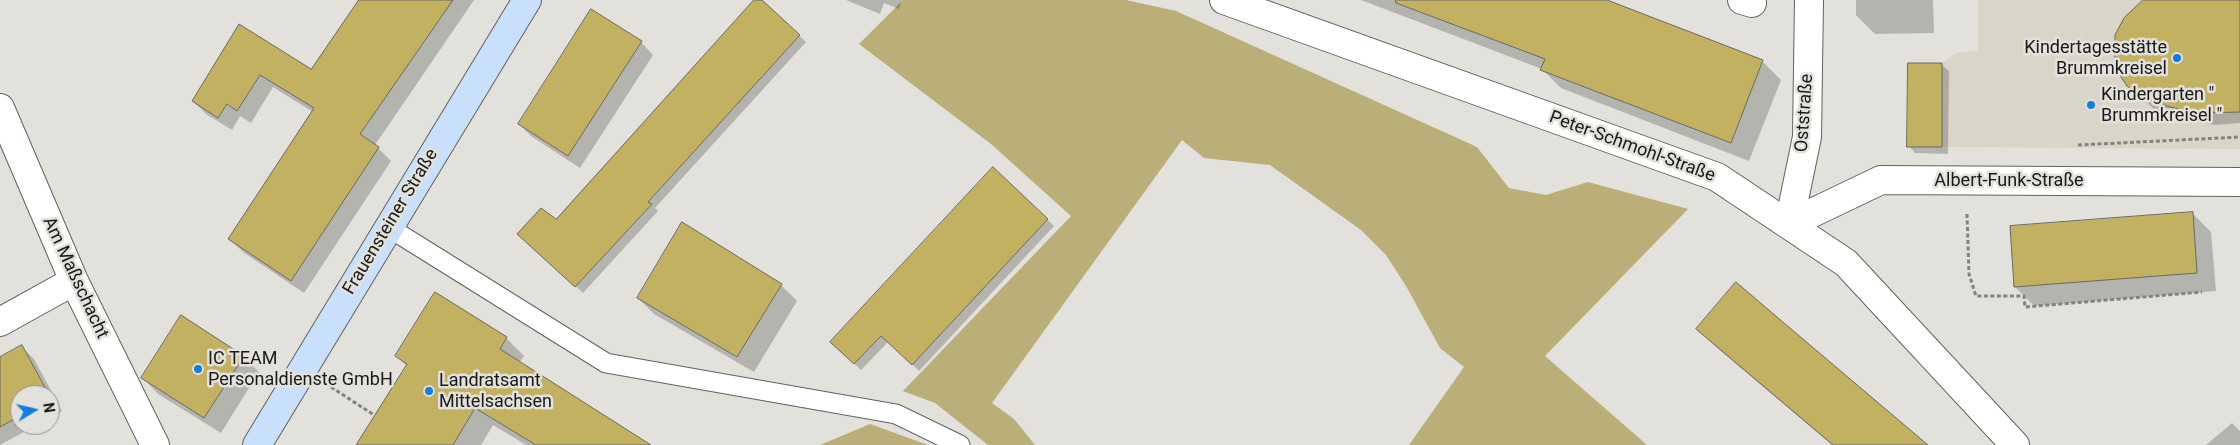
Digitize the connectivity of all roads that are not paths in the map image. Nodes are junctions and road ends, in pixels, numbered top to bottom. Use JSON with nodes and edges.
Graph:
{"nodes":[{"id":1,"x":527,"y":0,"type":"edge"},
{"id":2,"x":1224,"y":0,"type":"edge"},
{"id":3,"x":1809,"y":0,"type":"edge"},
{"id":4,"x":0,"y":108,"type":"edge"},
{"id":5,"x":2240,"y":182,"type":"edge"},
{"id":6,"x":1789,"y":224,"type":"junction"},
{"id":7,"x":388,"y":227,"type":"junction"},
{"id":8,"x":74,"y":281,"type":"junction"},
{"id":9,"x":0,"y":322,"type":"edge"},
{"id":10,"x":2008,"y":442,"type":"edge"},
{"id":11,"x":155,"y":445,"type":"edge"},
{"id":12,"x":256,"y":445,"type":"edge"},
{"id":13,"x":960,"y":445,"type":"edge"}],
"edges":[{"from":1,"to":7,"type":"main road","name":"Frauensteiner Straße"},
{"from":2,"to":6,"type":"street","name":"Peter-Schmohl-Straße"},
{"from":3,"to":6,"type":"street","name":"Oststraße"},
{"from":4,"to":8,"type":"street","name":"Am Maßschacht"},
{"from":5,"to":6,"type":"street","name":"Albert-Funk-Straße"},
{"from":6,"to":10,"type":"street","name":"Peter-Schmohl-Straße"},
{"from":7,"to":12,"type":"main road","name":"Frauensteiner Straße"},
{"from":7,"to":13,"type":"lane"},
{"from":8,"to":9,"type":"street"},
{"from":8,"to":11,"type":"street","name":"Am Maßschacht"}]}
